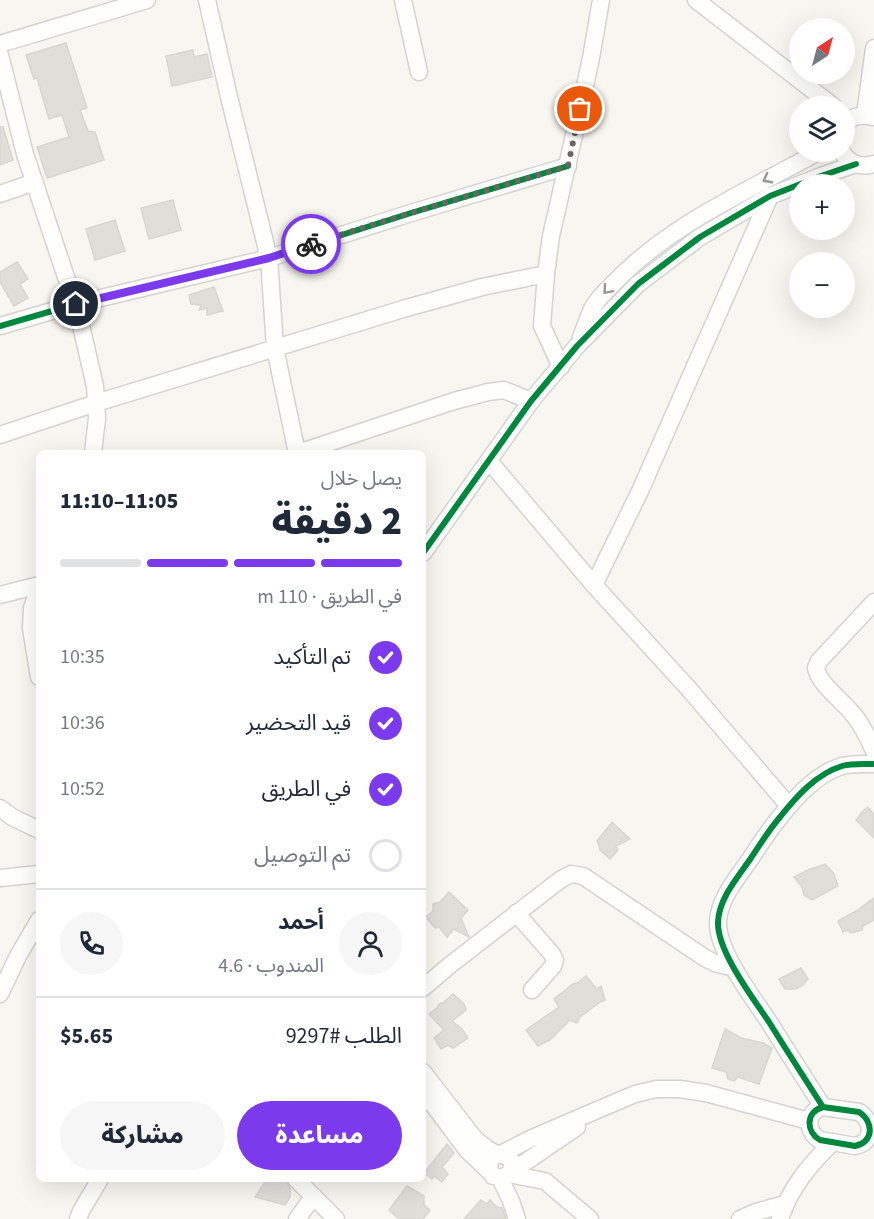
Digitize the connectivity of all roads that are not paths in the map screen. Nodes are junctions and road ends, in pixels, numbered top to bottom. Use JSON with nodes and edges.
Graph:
{"nodes":[{"id":1,"x":147,"y":0,"type":"edge"},
{"id":2,"x":207,"y":0,"type":"edge"},
{"id":3,"x":403,"y":0,"type":"edge"},
{"id":4,"x":601,"y":0,"type":"edge"},
{"id":5,"x":696,"y":0,"type":"edge"},
{"id":6,"x":0,"y":44,"type":"edge"},
{"id":7,"x":874,"y":48,"type":"edge"},
{"id":8,"x":0,"y":55,"type":"edge"},
{"id":9,"x":419,"y":72,"type":"dead end"},
{"id":10,"x":820,"y":96,"type":"edge"},
{"id":11,"x":856,"y":118,"type":"edge"},
{"id":12,"x":800,"y":162,"type":"edge"},
{"id":13,"x":851,"y":162,"type":"edge"},
{"id":14,"x":856,"y":164,"type":"junction"},
{"id":15,"x":874,"y":164,"type":"edge"},
{"id":16,"x":568,"y":166,"type":"junction"},
{"id":17,"x":35,"y":182,"type":"junction"},
{"id":18,"x":0,"y":194,"type":"edge"},
{"id":19,"x":770,"y":196,"type":"junction"},
{"id":20,"x":269,"y":258,"type":"junction"},
{"id":21,"x":546,"y":274,"type":"junction"},
{"id":22,"x":76,"y":304,"type":"junction"},
{"id":23,"x":0,"y":327,"type":"edge"},
{"id":24,"x":577,"y":346,"type":"junction"},
{"id":25,"x":275,"y":348,"type":"junction"},
{"id":26,"x":561,"y":367,"type":"junction"},
{"id":27,"x":531,"y":401,"type":"junction"},
{"id":28,"x":96,"y":403,"type":"junction"},
{"id":29,"x":0,"y":435,"type":"edge"},
{"id":30,"x":93,"y":450,"type":"edge"},
{"id":31,"x":297,"y":450,"type":"edge"},
{"id":32,"x":307,"y":450,"type":"edge"},
{"id":33,"x":489,"y":461,"type":"junction"},
{"id":34,"x":426,"y":549,"type":"edge"},
{"id":35,"x":594,"y":585,"type":"junction"},
{"id":36,"x":36,"y":587,"type":"edge"},
{"id":37,"x":0,"y":595,"type":"edge"},
{"id":38,"x":36,"y":595,"type":"edge"},
{"id":39,"x":874,"y":602,"type":"edge"},
{"id":40,"x":36,"y":659,"type":"edge"},
{"id":41,"x":874,"y":750,"type":"edge"},
{"id":42,"x":874,"y":764,"type":"edge"},
{"id":43,"x":789,"y":806,"type":"junction"},
{"id":44,"x":0,"y":808,"type":"edge"},
{"id":45,"x":36,"y":829,"type":"edge"},
{"id":46,"x":36,"y":874,"type":"edge"},
{"id":47,"x":0,"y":878,"type":"edge"},
{"id":48,"x":516,"y":913,"type":"junction"},
{"id":49,"x":36,"y":925,"type":"edge"},
{"id":50,"x":734,"y":968,"type":"junction"},
{"id":51,"x":426,"y":986,"type":"edge"},
{"id":52,"x":532,"y":990,"type":"dead end"},
{"id":53,"x":0,"y":994,"type":"edge"},
{"id":54,"x":426,"y":1076,"type":"edge"},
{"id":55,"x":426,"y":1095,"type":"edge"},
{"id":56,"x":616,"y":1102,"type":"junction"},
{"id":57,"x":822,"y":1107,"type":"junction"},
{"id":58,"x":869,"y":1109,"type":"edge"},
{"id":59,"x":809,"y":1121,"type":"junction"},
{"id":60,"x":872,"y":1133,"type":"edge"},
{"id":61,"x":833,"y":1142,"type":"junction"},
{"id":62,"x":499,"y":1154,"type":"junction"},
{"id":63,"x":503,"y":1174,"type":"junction"},
{"id":64,"x":98,"y":1182,"type":"edge"},
{"id":65,"x":299,"y":1182,"type":"edge"},
{"id":66,"x":313,"y":1197,"type":"junction"},
{"id":67,"x":783,"y":1212,"type":"edge"},
{"id":68,"x":78,"y":1219,"type":"edge"},
{"id":69,"x":297,"y":1219,"type":"edge"},
{"id":70,"x":336,"y":1219,"type":"edge"},
{"id":71,"x":517,"y":1219,"type":"edge"},
{"id":72,"x":590,"y":1219,"type":"edge"},
{"id":73,"x":740,"y":1219,"type":"edge"}],
"edges":[{"from":1,"to":6,"type":"street"},
{"from":2,"to":20,"type":"street"},
{"from":3,"to":9,"type":"street"},
{"from":4,"to":16,"type":"street"},
{"from":5,"to":10,"type":"street"},
{"from":7,"to":11,"type":"street"},
{"from":8,"to":17,"type":"street"},
{"from":12,"to":24,"type":"street","one_way":true},
{"from":13,"to":14,"type":"street"},
{"from":14,"to":15,"type":"street"},
{"from":14,"to":19,"type":"street"},
{"from":16,"to":20,"type":"street"},
{"from":16,"to":21,"type":"street"},
{"from":17,"to":18,"type":"street"},
{"from":17,"to":22,"type":"street"},
{"from":19,"to":24,"type":"street"},
{"from":19,"to":35,"type":"street"},
{"from":20,"to":22,"type":"street"},
{"from":20,"to":25,"type":"street"},
{"from":21,"to":25,"type":"street"},
{"from":21,"to":26,"type":"street"},
{"from":22,"to":23,"type":"street"},
{"from":22,"to":28,"type":"street"},
{"from":24,"to":26,"type":"street"},
{"from":25,"to":28,"type":"street"},
{"from":25,"to":31,"type":"street"},
{"from":26,"to":27,"type":"street"},
{"from":27,"to":32,"type":"street"},
{"from":27,"to":33,"type":"street"},
{"from":28,"to":29,"type":"street"},
{"from":28,"to":30,"type":"street"},
{"from":33,"to":34,"type":"street"},
{"from":33,"to":35,"type":"street"},
{"from":35,"to":43,"type":"street"},
{"from":36,"to":37,"type":"street"},
{"from":38,"to":40,"type":"street"},
{"from":39,"to":41,"type":"street"},
{"from":42,"to":43,"type":"street"},
{"from":43,"to":50,"type":"street"},
{"from":44,"to":45,"type":"street"},
{"from":46,"to":47,"type":"street"},
{"from":48,"to":50,"type":"street"},
{"from":48,"to":51,"type":"street"},
{"from":48,"to":52,"type":"street"},
{"from":49,"to":53,"type":"street"},
{"from":50,"to":57,"type":"street"},
{"from":54,"to":62,"type":"street"},
{"from":55,"to":63,"type":"street"},
{"from":56,"to":59,"type":"street"},
{"from":56,"to":62,"type":"street"},
{"from":56,"to":63,"type":"street"},
{"from":57,"to":58,"type":"street"},
{"from":57,"to":59,"type":"street"},
{"from":58,"to":60,"type":"street"},
{"from":59,"to":61,"type":"street"},
{"from":60,"to":61,"type":"street"},
{"from":61,"to":67,"type":"street"},
{"from":62,"to":63,"type":"street"},
{"from":63,"to":71,"type":"street"},
{"from":63,"to":72,"type":"street"},
{"from":64,"to":68,"type":"street"},
{"from":65,"to":66,"type":"street"},
{"from":66,"to":69,"type":"street"},
{"from":66,"to":70,"type":"street"},
{"from":67,"to":73,"type":"street"}]}
